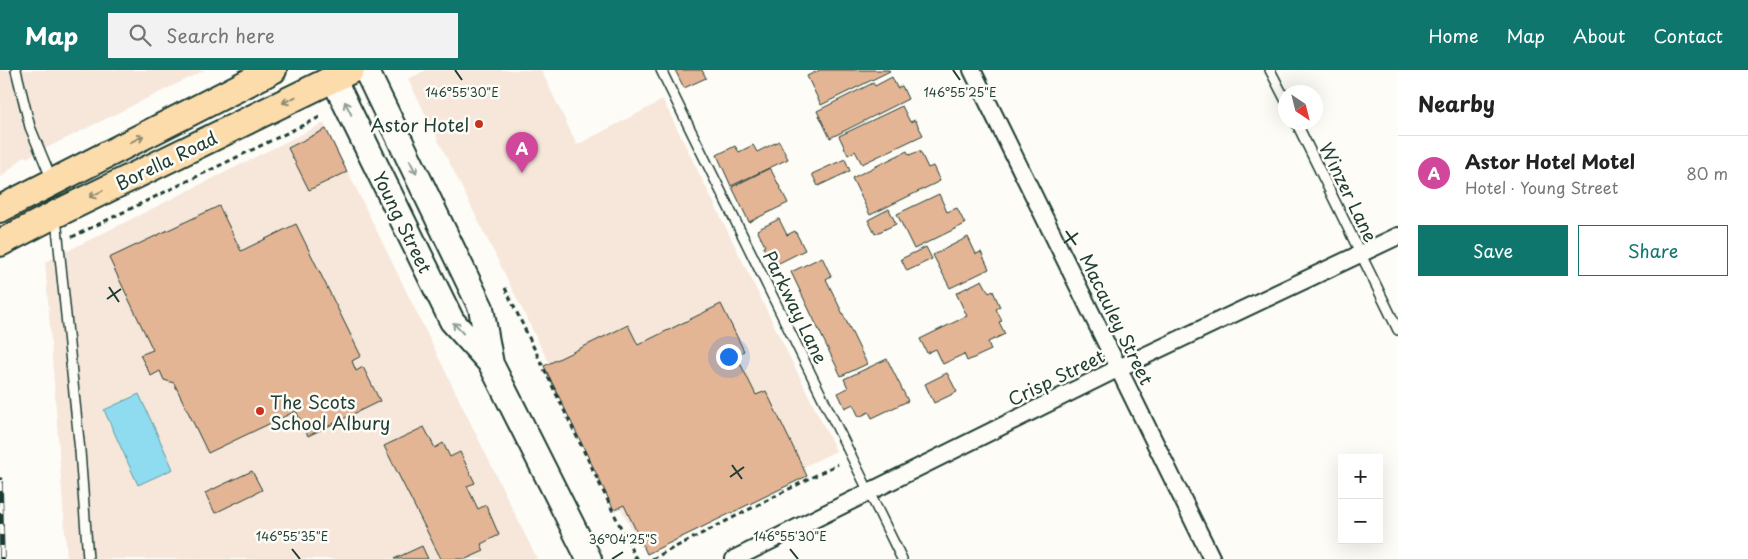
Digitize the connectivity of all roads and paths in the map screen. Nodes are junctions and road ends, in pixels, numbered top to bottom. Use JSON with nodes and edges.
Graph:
{"nodes":[{"id":1,"x":16,"y":70,"type":"edge"},
{"id":2,"x":273,"y":70,"type":"edge"},
{"id":3,"x":366,"y":70,"type":"edge"},
{"id":4,"x":661,"y":70,"type":"edge"},
{"id":5,"x":972,"y":70,"type":"edge"},
{"id":6,"x":1270,"y":70,"type":"edge"},
{"id":7,"x":338,"y":73,"type":"edge"},
{"id":8,"x":1278,"y":86,"type":"edge"},
{"id":9,"x":322,"y":116,"type":"dead end"},
{"id":10,"x":1300,"y":130,"type":"edge"},
{"id":11,"x":53,"y":182,"type":"junction"},
{"id":12,"x":0,"y":210,"type":"edge"},
{"id":13,"x":56,"y":214,"type":"junction"},
{"id":14,"x":1398,"y":236,"type":"edge"},
{"id":15,"x":2,"y":242,"type":"edge"},
{"id":16,"x":59,"y":244,"type":"junction"},
{"id":17,"x":1362,"y":254,"type":"junction"},
{"id":18,"x":505,"y":288,"type":"dead end"},
{"id":19,"x":1398,"y":330,"type":"edge"},
{"id":20,"x":491,"y":364,"type":"junction"},
{"id":21,"x":1119,"y":368,"type":"junction"},
{"id":22,"x":852,"y":457,"type":"junction"},
{"id":23,"x":869,"y":492,"type":"junction"},
{"id":24,"x":88,"y":559,"type":"edge"},
{"id":25,"x":589,"y":559,"type":"edge"},
{"id":26,"x":640,"y":559,"type":"edge"},
{"id":27,"x":652,"y":559,"type":"edge"},
{"id":28,"x":734,"y":559,"type":"edge"},
{"id":29,"x":902,"y":559,"type":"edge"},
{"id":30,"x":1212,"y":559,"type":"edge"}],
"edges":[{"from":1,"to":11,"type":"lane"},
{"from":11,"to":2,"type":"main road","name":"Borella Road","one_way":true},
{"from":3,"to":20,"type":"main road","name":"Young Street","one_way":true},
{"from":4,"to":22,"type":"lane","name":"Parkway Lane"},
{"from":5,"to":21,"type":"street","name":"Macauley Street"},
{"from":6,"to":8,"type":"lane"},
{"from":7,"to":13,"type":"main road","name":"Borella Road","one_way":true},
{"from":20,"to":7,"type":"main road","name":"Young Street","one_way":true},
{"from":9,"to":16,"type":"path"},
{"from":10,"to":17,"type":"lane","name":"Winzer Lane"},
{"from":11,"to":12,"type":"main road","name":"Borella Road"},
{"from":13,"to":15,"type":"main road","name":"Borella Road"},
{"from":13,"to":16,"type":"lane"},
{"from":14,"to":17,"type":"street","name":"Crisp Street"},
{"from":16,"to":24,"type":"lane"},
{"from":17,"to":19,"type":"lane","name":"Winzer Lane"},
{"from":17,"to":21,"type":"street","name":"Crisp Street"},
{"from":18,"to":26,"type":"path"},
{"from":20,"to":25,"type":"main road","name":"Young Street"},
{"from":21,"to":23,"type":"street","name":"Crisp Street"},
{"from":21,"to":30,"type":"street","name":"Macauley Street"},
{"from":22,"to":23,"type":"lane","name":"Parkway Lane"},
{"from":22,"to":27,"type":"path"},
{"from":23,"to":28,"type":"street","name":"Crisp Street"},
{"from":23,"to":29,"type":"lane","name":"Parkway Lane"}]}
